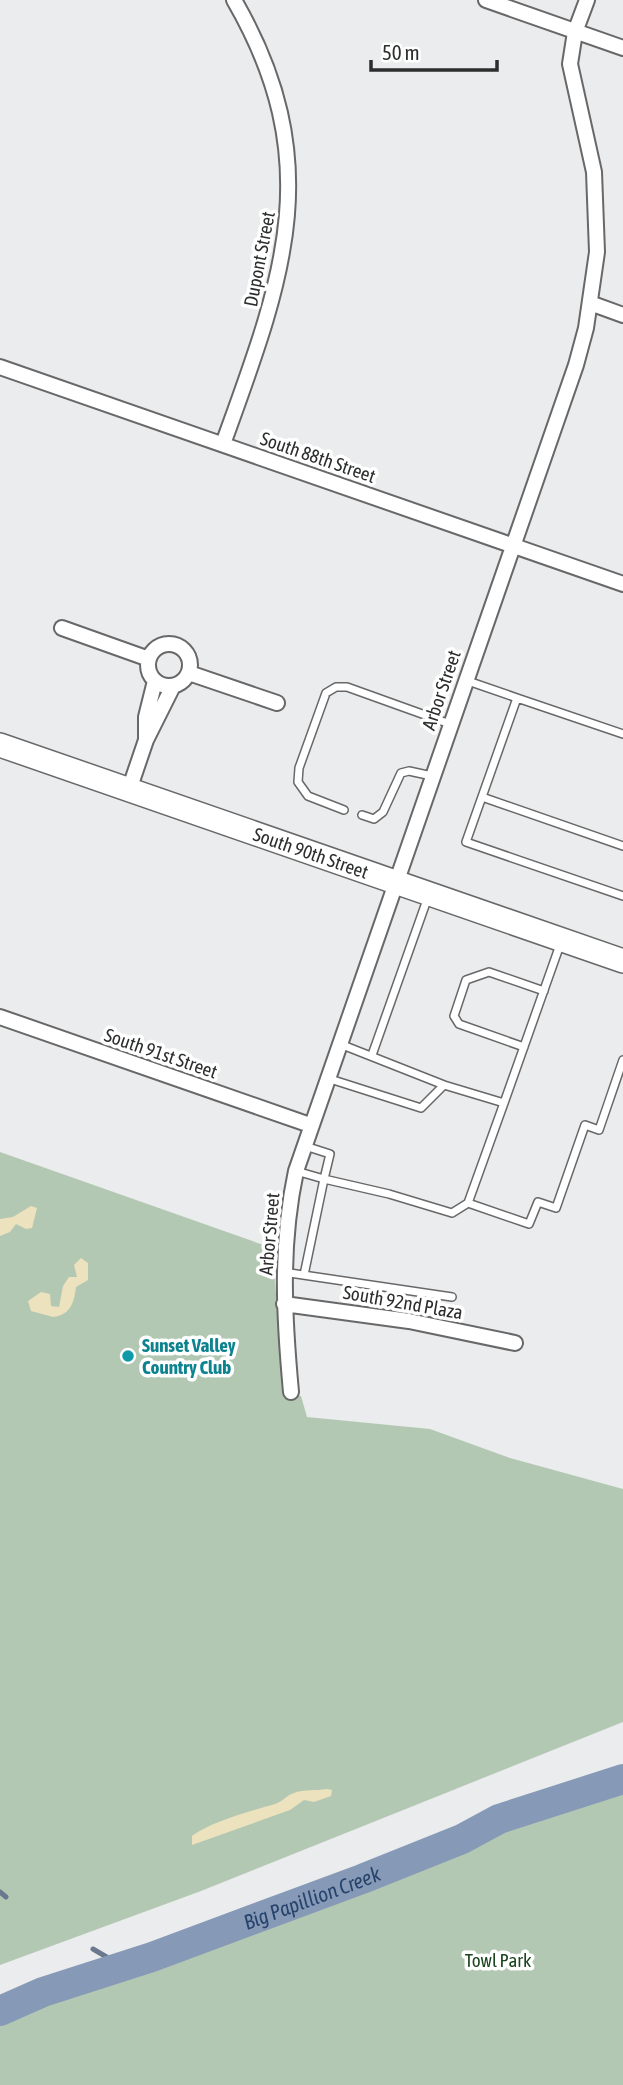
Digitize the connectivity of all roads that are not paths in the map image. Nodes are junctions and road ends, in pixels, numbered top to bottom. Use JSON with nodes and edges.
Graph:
{"nodes":[{"id":1,"x":234,"y":0,"type":"edge"},
{"id":2,"x":486,"y":0,"type":"edge"},
{"id":3,"x":587,"y":0,"type":"edge"},
{"id":4,"x":575,"y":32,"type":"junction"},
{"id":5,"x":623,"y":48,"type":"edge"},
{"id":6,"x":590,"y":303,"type":"junction"},
{"id":7,"x":623,"y":315,"type":"edge"},
{"id":8,"x":0,"y":367,"type":"edge"},
{"id":9,"x":223,"y":444,"type":"junction"},
{"id":10,"x":511,"y":545,"type":"junction"},
{"id":11,"x":623,"y":584,"type":"edge"},
{"id":12,"x":62,"y":628,"type":"dead end"},
{"id":13,"x":149,"y":659,"type":"junction"},
{"id":14,"x":189,"y":673,"type":"junction"},
{"id":15,"x":465,"y":680,"type":"junction"},
{"id":16,"x":155,"y":681,"type":"junction"},
{"id":17,"x":173,"y":686,"type":"junction"},
{"id":18,"x":517,"y":698,"type":"junction"},
{"id":19,"x":277,"y":703,"type":"dead end"},
{"id":20,"x":450,"y":724,"type":"junction"},
{"id":21,"x":623,"y":734,"type":"edge"},
{"id":22,"x":146,"y":740,"type":"junction"},
{"id":23,"x":0,"y":745,"type":"edge"},
{"id":24,"x":432,"y":776,"type":"junction"},
{"id":25,"x":130,"y":790,"type":"junction"},
{"id":26,"x":482,"y":797,"type":"junction"},
{"id":27,"x":344,"y":810,"type":"dead end"},
{"id":28,"x":362,"y":815,"type":"dead end"},
{"id":29,"x":623,"y":846,"type":"edge"},
{"id":30,"x":396,"y":882,"type":"junction"},
{"id":31,"x":429,"y":893,"type":"junction"},
{"id":32,"x":623,"y":896,"type":"edge"},
{"id":33,"x":562,"y":940,"type":"junction"},
{"id":34,"x":623,"y":961,"type":"edge"},
{"id":35,"x":544,"y":991,"type":"junction"},
{"id":36,"x":1,"y":1020,"type":"edge"},
{"id":37,"x":338,"y":1044,"type":"junction"},
{"id":38,"x":524,"y":1047,"type":"junction"},
{"id":39,"x":372,"y":1055,"type":"junction"},
{"id":40,"x":623,"y":1060,"type":"edge"},
{"id":41,"x":326,"y":1078,"type":"junction"},
{"id":42,"x":444,"y":1085,"type":"junction"},
{"id":43,"x":505,"y":1103,"type":"junction"},
{"id":44,"x":310,"y":1125,"type":"junction"},
{"id":45,"x":303,"y":1146,"type":"junction"},
{"id":46,"x":296,"y":1171,"type":"junction"},
{"id":47,"x":324,"y":1179,"type":"junction"},
{"id":48,"x":468,"y":1203,"type":"junction"},
{"id":49,"x":283,"y":1272,"type":"junction"},
{"id":50,"x":304,"y":1275,"type":"junction"},
{"id":51,"x":452,"y":1297,"type":"dead end"},
{"id":52,"x":284,"y":1304,"type":"junction"},
{"id":53,"x":515,"y":1343,"type":"dead end"},
{"id":54,"x":290,"y":1392,"type":"dead end"}],
"edges":[{"from":1,"to":9,"type":"street","name":"Dupont Street"},
{"from":2,"to":4,"type":"street"},
{"from":3,"to":4,"type":"street","name":"Arbor Street"},
{"from":4,"to":5,"type":"street"},
{"from":4,"to":6,"type":"street","name":"Arbor Street"},
{"from":6,"to":7,"type":"street"},
{"from":6,"to":10,"type":"street","name":"Arbor Street"},
{"from":8,"to":9,"type":"street","name":"South 88th Street"},
{"from":9,"to":10,"type":"street","name":"South 88th Street"},
{"from":10,"to":11,"type":"street","name":"South 88th Street"},
{"from":10,"to":15,"type":"street","name":"Arbor Street"},
{"from":12,"to":13,"type":"street"},
{"from":13,"to":14,"type":"street"},
{"from":13,"to":16,"type":"street"},
{"from":14,"to":17,"type":"street"},
{"from":14,"to":19,"type":"street"},
{"from":15,"to":18,"type":"lane"},
{"from":15,"to":20,"type":"street","name":"Arbor Street"},
{"from":16,"to":17,"type":"street"},
{"from":16,"to":22,"type":"street"},
{"from":17,"to":22,"type":"street"},
{"from":18,"to":21,"type":"lane"},
{"from":18,"to":26,"type":"lane"},
{"from":20,"to":24,"type":"street","name":"Arbor Street"},
{"from":20,"to":27,"type":"lane"},
{"from":22,"to":25,"type":"street"},
{"from":23,"to":25,"type":"main road","name":"South 90th Street"},
{"from":24,"to":28,"type":"lane"},
{"from":24,"to":30,"type":"street","name":"Arbor Street"},
{"from":25,"to":30,"type":"main road","name":"South 90th Street"},
{"from":26,"to":29,"type":"lane"},
{"from":26,"to":32,"type":"lane"},
{"from":30,"to":31,"type":"main road","name":"South 90th Street"},
{"from":30,"to":37,"type":"street","name":"Arbor Street"},
{"from":31,"to":33,"type":"main road","name":"South 90th Street"},
{"from":31,"to":39,"type":"lane"},
{"from":33,"to":34,"type":"main road","name":"South 90th Street"},
{"from":33,"to":35,"type":"lane"},
{"from":35,"to":38,"type":"lane"},
{"from":35,"to":38,"type":"lane"},
{"from":36,"to":44,"type":"street","name":"South 91st Street"},
{"from":37,"to":39,"type":"lane"},
{"from":37,"to":41,"type":"street","name":"Arbor Street"},
{"from":38,"to":43,"type":"lane"},
{"from":39,"to":42,"type":"lane"},
{"from":40,"to":48,"type":"lane"},
{"from":41,"to":42,"type":"lane"},
{"from":41,"to":44,"type":"street","name":"Arbor Street"},
{"from":42,"to":43,"type":"lane"},
{"from":43,"to":48,"type":"lane"},
{"from":44,"to":45,"type":"street","name":"Arbor Street"},
{"from":45,"to":46,"type":"street","name":"Arbor Street"},
{"from":45,"to":47,"type":"lane"},
{"from":46,"to":47,"type":"lane"},
{"from":46,"to":49,"type":"street","name":"Arbor Street"},
{"from":47,"to":48,"type":"lane"},
{"from":47,"to":50,"type":"lane"},
{"from":49,"to":50,"type":"lane"},
{"from":49,"to":52,"type":"street","name":"Arbor Street"},
{"from":50,"to":51,"type":"lane"},
{"from":52,"to":53,"type":"street","name":"South 92nd Plaza"},
{"from":52,"to":54,"type":"street","name":"Arbor Street"}]}
